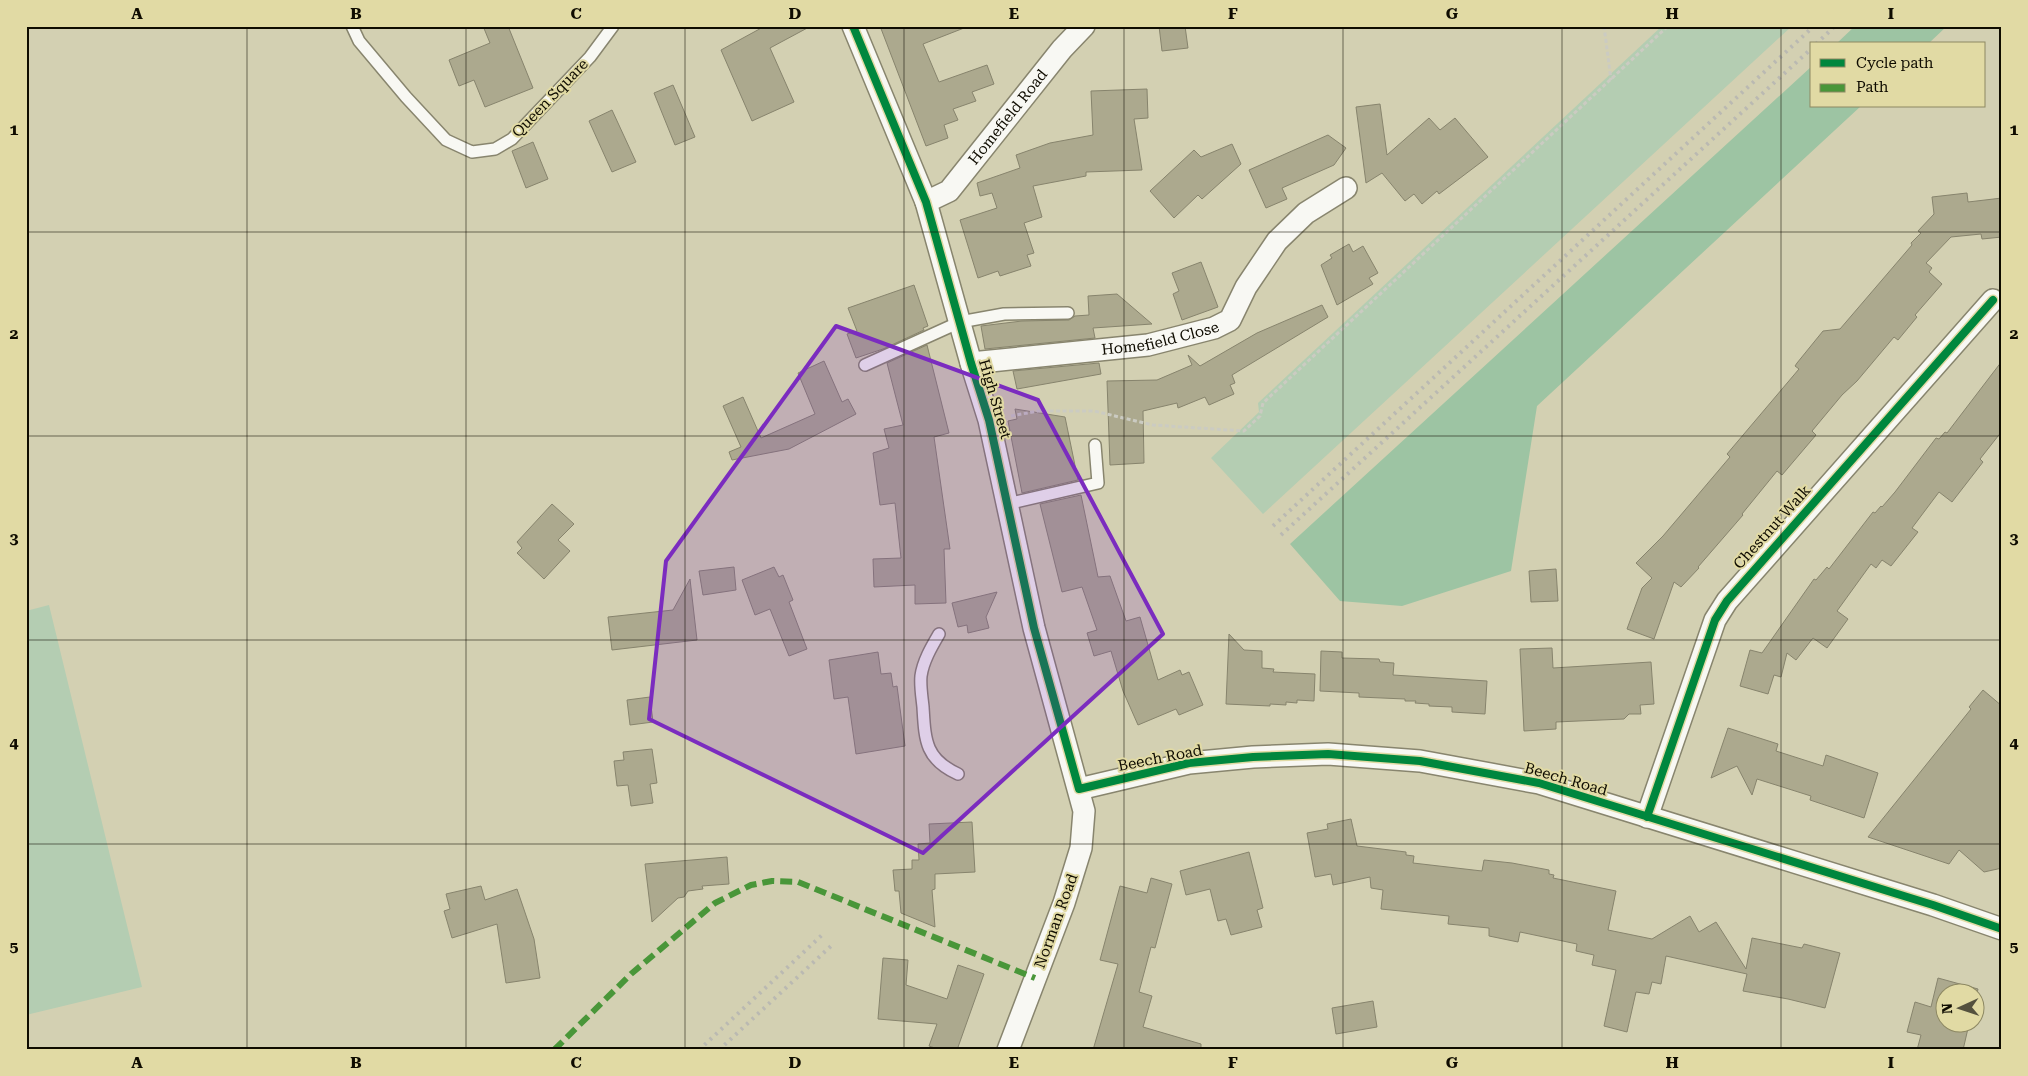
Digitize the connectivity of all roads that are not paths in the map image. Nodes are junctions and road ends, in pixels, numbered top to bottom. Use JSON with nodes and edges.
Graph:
{"nodes":[{"id":1,"x":352,"y":26,"type":"edge"},
{"id":2,"x":613,"y":26,"type":"edge"},
{"id":3,"x":853,"y":26,"type":"edge"},
{"id":4,"x":1084,"y":26,"type":"edge"},
{"id":5,"x":1346,"y":188,"type":"dead end"},
{"id":6,"x":926,"y":202,"type":"junction"},
{"id":7,"x":1997,"y":296,"type":"edge"},
{"id":8,"x":1068,"y":313,"type":"dead end"},
{"id":9,"x":960,"y":322,"type":"junction"},
{"id":10,"x":971,"y":363,"type":"junction"},
{"id":11,"x":865,"y":364,"type":"dead end"},
{"id":12,"x":1095,"y":445,"type":"dead end"},
{"id":13,"x":1007,"y":504,"type":"junction"},
{"id":14,"x":939,"y":634,"type":"dead end"},
{"id":15,"x":958,"y":774,"type":"dead end"},
{"id":16,"x":1079,"y":789,"type":"junction"},
{"id":17,"x":1646,"y":817,"type":"junction"},
{"id":18,"x":2002,"y":929,"type":"edge"},
{"id":19,"x":1008,"y":1050,"type":"edge"}],
"edges":[{"from":1,"to":2,"type":"lane","name":"Queen Square"},
{"from":3,"to":6,"type":"street","name":"High Street"},
{"from":4,"to":6,"type":"street","name":"Homefield Road"},
{"from":5,"to":10,"type":"street","name":"Homefield Close"},
{"from":6,"to":9,"type":"street","name":"High Street"},
{"from":7,"to":17,"type":"street","name":"Chestnut Walk"},
{"from":8,"to":9,"type":"lane"},
{"from":9,"to":10,"type":"street","name":"High Street"},
{"from":9,"to":11,"type":"lane"},
{"from":10,"to":13,"type":"street","name":"High Street"},
{"from":12,"to":13,"type":"lane"},
{"from":13,"to":16,"type":"street","name":"High Street"},
{"from":14,"to":15,"type":"lane"},
{"from":16,"to":17,"type":"street","name":"Beech Road"},
{"from":16,"to":19,"type":"street","name":"Norman Road"},
{"from":17,"to":18,"type":"street","name":"Beech Road"}]}
